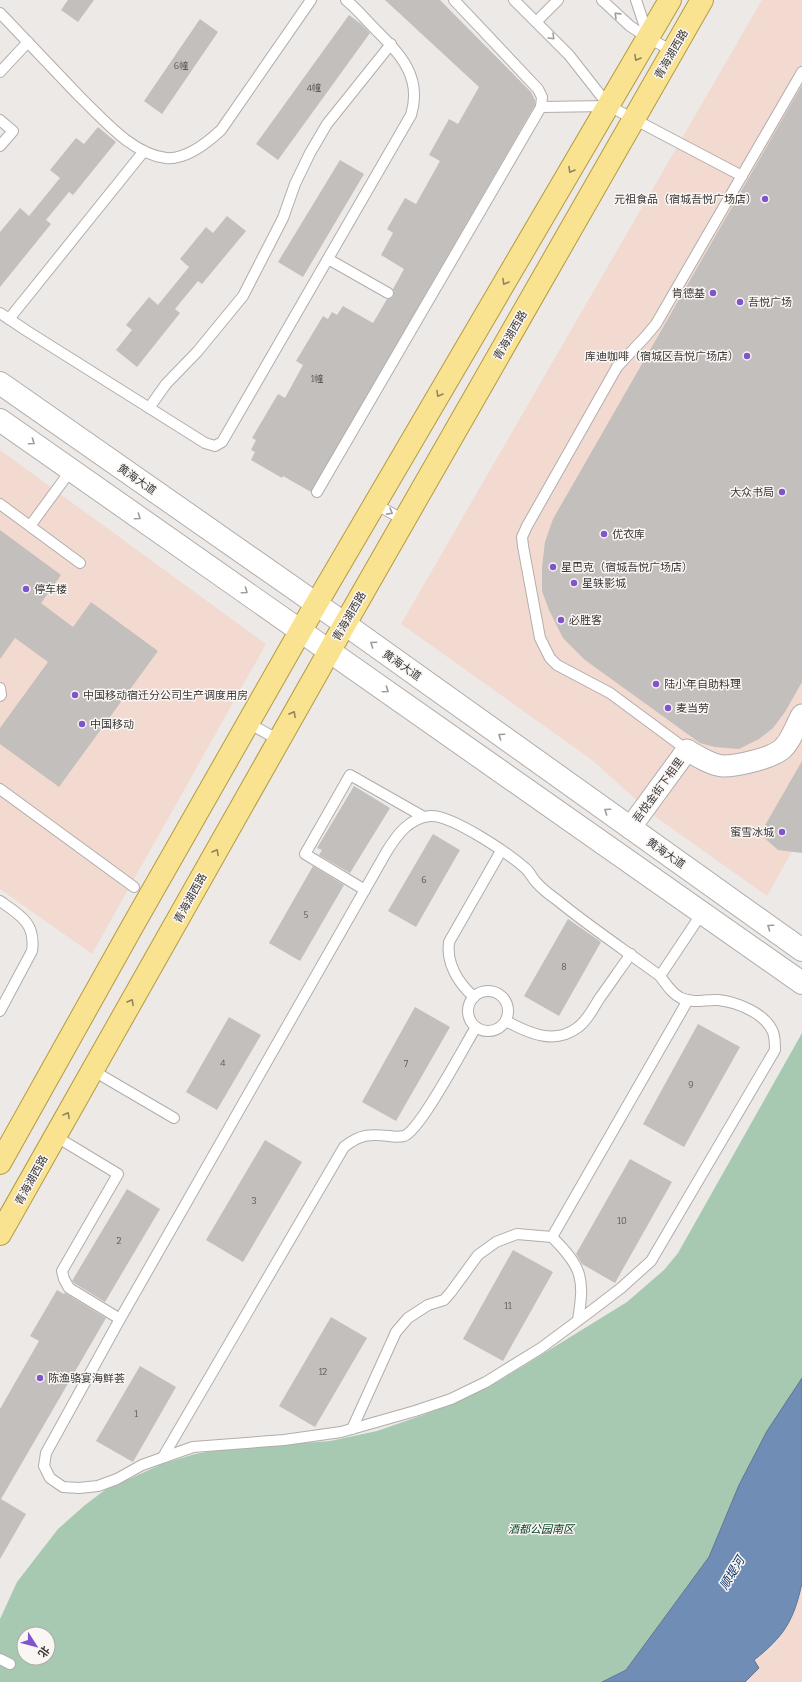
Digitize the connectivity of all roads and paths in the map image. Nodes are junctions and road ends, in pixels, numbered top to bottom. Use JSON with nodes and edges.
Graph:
{"nodes":[{"id":1,"x":311,"y":0,"type":"edge"},
{"id":2,"x":346,"y":0,"type":"edge"},
{"id":3,"x":454,"y":0,"type":"edge"},
{"id":4,"x":514,"y":0,"type":"edge"},
{"id":5,"x":558,"y":0,"type":"edge"},
{"id":6,"x":602,"y":0,"type":"edge"},
{"id":7,"x":636,"y":0,"type":"edge"},
{"id":8,"x":670,"y":0,"type":"edge"},
{"id":9,"x":702,"y":0,"type":"edge"},
{"id":10,"x":0,"y":13,"type":"edge"},
{"id":11,"x":536,"y":22,"type":"junction"},
{"id":12,"x":648,"y":38,"type":"junction"},
{"id":13,"x":28,"y":42,"type":"junction"},
{"id":14,"x":390,"y":44,"type":"junction"},
{"id":15,"x":673,"y":50,"type":"junction"},
{"id":16,"x":0,"y":72,"type":"edge"},
{"id":17,"x":802,"y":72,"type":"edge"},
{"id":18,"x":609,"y":106,"type":"junction"},
{"id":19,"x":541,"y":107,"type":"junction"},
{"id":20,"x":634,"y":118,"type":"junction"},
{"id":21,"x":0,"y":120,"type":"edge"},
{"id":22,"x":0,"y":146,"type":"edge"},
{"id":23,"x":144,"y":151,"type":"junction"},
{"id":24,"x":742,"y":176,"type":"junction"},
{"id":25,"x":328,"y":259,"type":"junction"},
{"id":26,"x":388,"y":293,"type":"dead end"},
{"id":27,"x":0,"y":312,"type":"edge"},
{"id":28,"x":9,"y":319,"type":"junction"},
{"id":29,"x":0,"y":383,"type":"edge"},
{"id":30,"x":149,"y":408,"type":"junction"},
{"id":31,"x":0,"y":420,"type":"edge"},
{"id":32,"x":71,"y":470,"type":"junction"},
{"id":33,"x":317,"y":492,"type":"dead end"},
{"id":34,"x":0,"y":504,"type":"edge"},
{"id":35,"x":375,"y":504,"type":"junction"},
{"id":36,"x":404,"y":520,"type":"junction"},
{"id":37,"x":30,"y":526,"type":"junction"},
{"id":38,"x":80,"y":563,"type":"dead end"},
{"id":39,"x":316,"y":605,"type":"junction"},
{"id":40,"x":345,"y":624,"type":"junction"},
{"id":41,"x":301,"y":630,"type":"junction"},
{"id":42,"x":330,"y":650,"type":"junction"},
{"id":43,"x":0,"y":688,"type":"edge"},
{"id":44,"x":0,"y":696,"type":"edge"},
{"id":45,"x":802,"y":715,"type":"edge"},
{"id":46,"x":248,"y":723,"type":"junction"},
{"id":47,"x":279,"y":740,"type":"junction"},
{"id":48,"x":687,"y":750,"type":"junction"},
{"id":49,"x":0,"y":789,"type":"edge"},
{"id":50,"x":424,"y":817,"type":"junction"},
{"id":51,"x":630,"y":828,"type":"junction"},
{"id":52,"x":501,"y":851,"type":"junction"},
{"id":53,"x":134,"y":887,"type":"dead end"},
{"id":54,"x":365,"y":890,"type":"junction"},
{"id":55,"x":0,"y":901,"type":"edge"},
{"id":56,"x":702,"y":913,"type":"junction"},
{"id":57,"x":802,"y":950,"type":"edge"},
{"id":58,"x":631,"y":954,"type":"junction"},
{"id":59,"x":660,"y":976,"type":"junction"},
{"id":60,"x":802,"y":983,"type":"edge"},
{"id":61,"x":474,"y":998,"type":"junction"},
{"id":62,"x":688,"y":1000,"type":"junction"},
{"id":63,"x":0,"y":1011,"type":"edge"},
{"id":64,"x":506,"y":1021,"type":"junction"},
{"id":65,"x":476,"y":1027,"type":"junction"},
{"id":66,"x":92,"y":1070,"type":"junction"},
{"id":67,"x":174,"y":1118,"type":"dead end"},
{"id":68,"x":55,"y":1136,"type":"junction"},
{"id":69,"x":0,"y":1163,"type":"edge"},
{"id":70,"x":0,"y":1234,"type":"edge"},
{"id":71,"x":552,"y":1237,"type":"junction"},
{"id":72,"x":120,"y":1318,"type":"junction"},
{"id":73,"x":578,"y":1320,"type":"junction"},
{"id":74,"x":352,"y":1429,"type":"junction"},
{"id":75,"x":163,"y":1457,"type":"junction"},
{"id":76,"x":0,"y":1659,"type":"edge"},
{"id":77,"x":10,"y":1664,"type":"dead end"}],
"edges":[{"from":1,"to":23,"type":"lane"},
{"from":2,"to":14,"type":"lane"},
{"from":3,"to":19,"type":"lane"},
{"from":4,"to":11,"type":"lane"},
{"from":5,"to":11,"type":"lane"},
{"from":12,"to":6,"type":"lane","one_way":true},
{"from":7,"to":12,"type":"lane"},
{"from":8,"to":12,"type":"main road"},
{"from":9,"to":15,"type":"main road","name":"青海湖西路"},
{"from":10,"to":13,"type":"lane"},
{"from":11,"to":18,"type":"lane","one_way":true},
{"from":12,"to":15,"type":"lane"},
{"from":12,"to":18,"type":"main road","one_way":true},
{"from":13,"to":16,"type":"lane"},
{"from":13,"to":23,"type":"lane"},
{"from":14,"to":25,"type":"lane"},
{"from":14,"to":30,"type":"lane"},
{"from":15,"to":20,"type":"main road","name":"青海湖西路"},
{"from":17,"to":24,"type":"lane"},
{"from":18,"to":19,"type":"lane"},
{"from":18,"to":20,"type":"lane"},
{"from":18,"to":35,"type":"main road","one_way":true},
{"from":19,"to":33,"type":"lane"},
{"from":20,"to":24,"type":"lane"},
{"from":20,"to":36,"type":"main road","name":"青海湖西路"},
{"from":21,"to":22,"type":"lane"},
{"from":23,"to":28,"type":"lane"},
{"from":24,"to":48,"type":"lane"},
{"from":25,"to":26,"type":"lane"},
{"from":25,"to":30,"type":"lane"},
{"from":27,"to":28,"type":"lane"},
{"from":28,"to":30,"type":"lane"},
{"from":29,"to":39,"type":"street","name":"黄海大道"},
{"from":31,"to":32,"type":"street","one_way":true},
{"from":32,"to":37,"type":"lane"},
{"from":32,"to":41,"type":"street","one_way":true},
{"from":34,"to":37,"type":"lane"},
{"from":35,"to":36,"type":"lane","one_way":true},
{"from":35,"to":39,"type":"main road"},
{"from":36,"to":40,"type":"main road","name":"青海湖西路"},
{"from":37,"to":38,"type":"lane"},
{"from":39,"to":40,"type":"street","name":"黄海大道"},
{"from":39,"to":41,"type":"main road"},
{"from":40,"to":42,"type":"main road","name":"青海湖西路"},
{"from":51,"to":40,"type":"street","name":"黄海大道","one_way":true},
{"from":41,"to":42,"type":"street"},
{"from":41,"to":46,"type":"main road"},
{"from":47,"to":42,"type":"main road","name":"青海湖西路","one_way":true},
{"from":42,"to":56,"type":"street","one_way":true},
{"from":43,"to":44,"type":"lane"},
{"from":45,"to":48,"type":"street","name":"吾悦金街下相里"},
{"from":46,"to":47,"type":"lane"},
{"from":46,"to":69,"type":"main road"},
{"from":66,"to":47,"type":"main road","name":"青海湖西路","one_way":true},
{"from":48,"to":51,"type":"street","name":"吾悦金街下相里"},
{"from":49,"to":53,"type":"lane"},
{"from":50,"to":52,"type":"lane"},
{"from":50,"to":54,"type":"lane"},
{"from":50,"to":54,"type":"lane"},
{"from":57,"to":51,"type":"street","name":"黄海大道","one_way":true},
{"from":52,"to":58,"type":"lane"},
{"from":52,"to":61,"type":"lane"},
{"from":54,"to":72,"type":"lane"},
{"from":55,"to":63,"type":"lane"},
{"from":56,"to":59,"type":"lane"},
{"from":56,"to":60,"type":"street"},
{"from":58,"to":59,"type":"lane"},
{"from":58,"to":64,"type":"lane"},
{"from":59,"to":62,"type":"lane"},
{"from":61,"to":64,"type":"lane"},
{"from":61,"to":65,"type":"lane"},
{"from":62,"to":71,"type":"lane"},
{"from":62,"to":73,"type":"lane"},
{"from":64,"to":65,"type":"lane"},
{"from":65,"to":75,"type":"lane"},
{"from":66,"to":67,"type":"lane"},
{"from":68,"to":66,"type":"main road","name":"青海湖西路","one_way":true},
{"from":68,"to":70,"type":"main road","name":"青海湖西路"},
{"from":68,"to":72,"type":"lane"},
{"from":71,"to":73,"type":"lane"},
{"from":71,"to":74,"type":"lane"},
{"from":72,"to":75,"type":"lane"},
{"from":73,"to":74,"type":"lane"},
{"from":74,"to":75,"type":"lane"},
{"from":76,"to":77,"type":"lane"}]}
